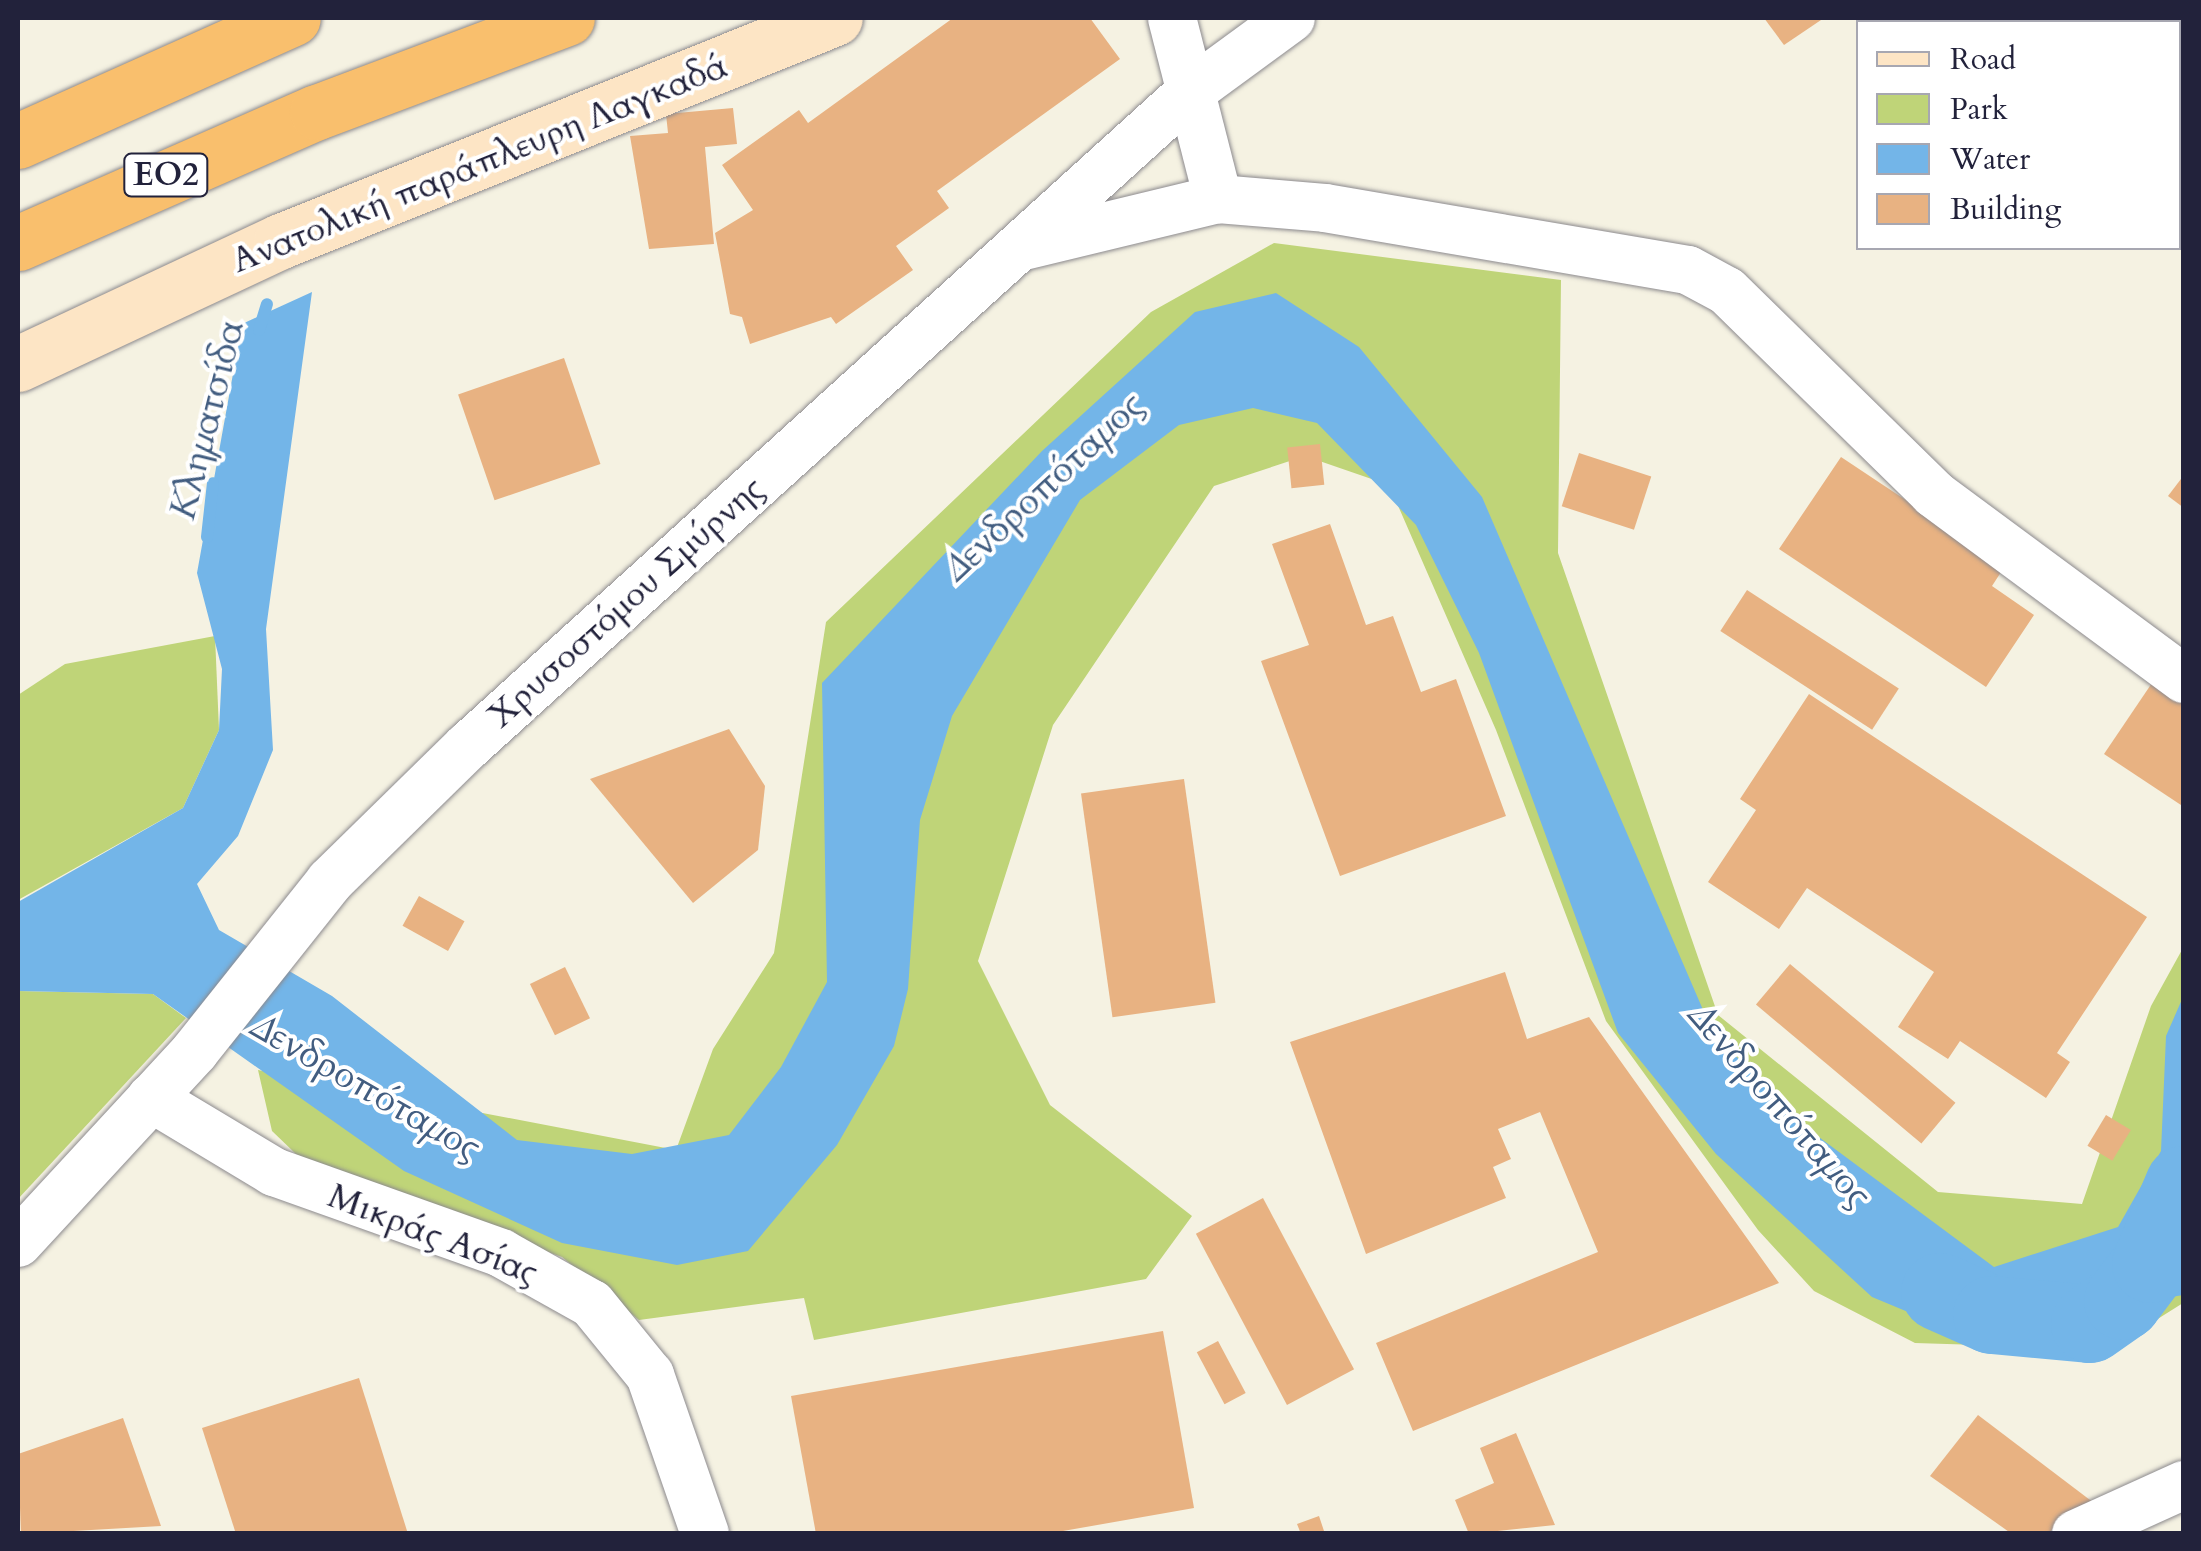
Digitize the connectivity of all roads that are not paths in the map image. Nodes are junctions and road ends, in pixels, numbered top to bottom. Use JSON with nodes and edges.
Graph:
{"nodes":[{"id":1,"x":293,"y":18,"type":"edge"},
{"id":2,"x":567,"y":18,"type":"edge"},
{"id":3,"x":835,"y":18,"type":"edge"},
{"id":4,"x":1172,"y":18,"type":"edge"},
{"id":5,"x":1291,"y":18,"type":"edge"},
{"id":6,"x":1190,"y":92,"type":"junction"},
{"id":7,"x":18,"y":142,"type":"edge"},
{"id":8,"x":1218,"y":200,"type":"junction"},
{"id":9,"x":18,"y":244,"type":"edge"},
{"id":10,"x":1020,"y":247,"type":"junction"},
{"id":11,"x":18,"y":364,"type":"edge"},
{"id":12,"x":2184,"y":679,"type":"edge"},
{"id":13,"x":151,"y":1098,"type":"junction"},
{"id":14,"x":18,"y":1243,"type":"edge"},
{"id":15,"x":2184,"y":1485,"type":"edge"},
{"id":16,"x":705,"y":1534,"type":"edge"},
{"id":17,"x":2076,"y":1534,"type":"edge"}],
"edges":[{"from":1,"to":7,"type":"highway","number":"ΕΟ2"},
{"from":2,"to":9,"type":"highway","number":"ΕΟ2"},
{"from":3,"to":11,"type":"street","name":"Ανατολική παράπλευρη Λαγκαδά"},
{"from":4,"to":6,"type":"street"},
{"from":5,"to":6,"type":"street","name":"Χρυσοστόμου Σμύρνης"},
{"from":6,"to":8,"type":"street"},
{"from":6,"to":10,"type":"street","name":"Χρυσοστόμου Σμύρνης"},
{"from":8,"to":10,"type":"street"},
{"from":8,"to":12,"type":"street"},
{"from":10,"to":13,"type":"street","name":"Χρυσοστόμου Σμύρνης"},
{"from":13,"to":14,"type":"street","name":"Χρυσοστόμου Σμύρνης"},
{"from":13,"to":16,"type":"street","name":"Μικράς Ασίας"},
{"from":15,"to":17,"type":"street"}]}
